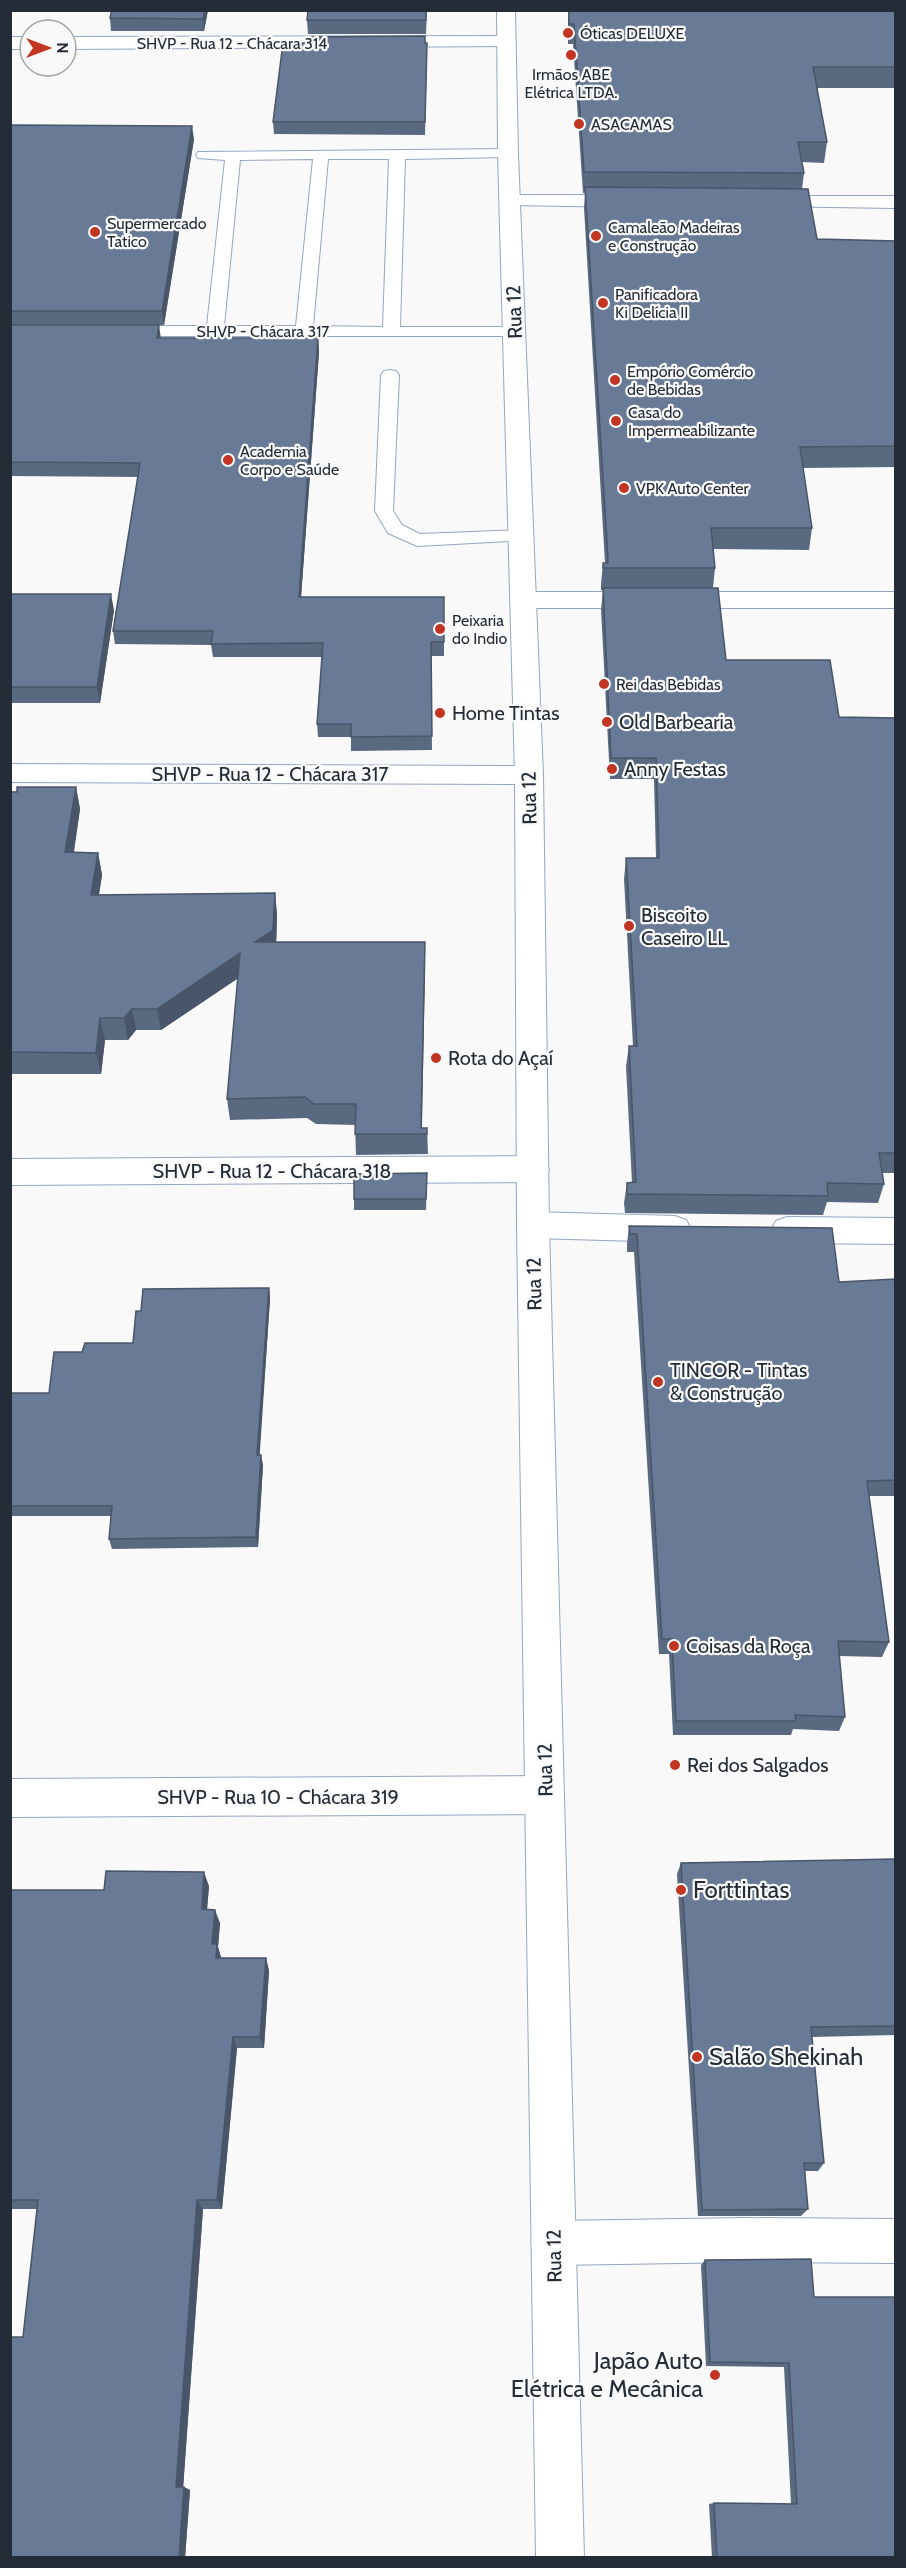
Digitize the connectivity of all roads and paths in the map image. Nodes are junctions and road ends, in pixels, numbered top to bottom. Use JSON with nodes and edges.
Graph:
{"nodes":[{"id":1,"x":506,"y":26,"type":"edge"},
{"id":2,"x":78,"y":43,"type":"edge"},
{"id":3,"x":321,"y":154,"type":"junction"},
{"id":4,"x":397,"y":154,"type":"junction"},
{"id":5,"x":508,"y":154,"type":"junction"},
{"id":6,"x":204,"y":155,"type":"dead end"},
{"id":7,"x":233,"y":155,"type":"junction"},
{"id":8,"x":510,"y":201,"type":"junction"},
{"id":9,"x":651,"y":201,"type":"edge"},
{"id":10,"x":744,"y":202,"type":"edge"},
{"id":11,"x":896,"y":202,"type":"edge"},
{"id":12,"x":304,"y":330,"type":"junction"},
{"id":13,"x":391,"y":330,"type":"junction"},
{"id":14,"x":113,"y":331,"type":"edge"},
{"id":15,"x":215,"y":331,"type":"junction"},
{"id":16,"x":515,"y":332,"type":"junction"},
{"id":17,"x":390,"y":375,"type":"dead end"},
{"id":18,"x":521,"y":536,"type":"junction"},
{"id":19,"x":523,"y":600,"type":"junction"},
{"id":20,"x":896,"y":600,"type":"edge"},
{"id":21,"x":10,"y":773,"type":"edge"},
{"id":22,"x":529,"y":775,"type":"junction"},
{"id":23,"x":533,"y":1169,"type":"junction"},
{"id":24,"x":10,"y":1172,"type":"edge"},
{"id":25,"x":533,"y":1225,"type":"junction"},
{"id":26,"x":710,"y":1229,"type":"edge"},
{"id":27,"x":756,"y":1230,"type":"edge"},
{"id":28,"x":896,"y":1231,"type":"edge"},
{"id":29,"x":545,"y":1795,"type":"junction"},
{"id":30,"x":10,"y":1798,"type":"edge"},
{"id":31,"x":896,"y":2241,"type":"edge"},
{"id":32,"x":553,"y":2243,"type":"junction"},
{"id":33,"x":560,"y":2558,"type":"edge"}],
"edges":[{"from":1,"to":2,"type":"street","name":"SHVP - Rua 12 - Chácara 314"},
{"from":1,"to":5,"type":"street","name":"Rua 12"},
{"from":3,"to":4,"type":"lane"},
{"from":3,"to":7,"type":"lane"},
{"from":3,"to":12,"type":"lane"},
{"from":4,"to":5,"type":"lane"},
{"from":4,"to":13,"type":"lane"},
{"from":5,"to":8,"type":"street","name":"Rua 12"},
{"from":6,"to":7,"type":"lane"},
{"from":7,"to":15,"type":"lane"},
{"from":8,"to":9,"type":"street"},
{"from":8,"to":16,"type":"street","name":"Rua 12"},
{"from":10,"to":11,"type":"street"},
{"from":12,"to":13,"type":"lane","name":"SHVP - Chácara 317"},
{"from":12,"to":15,"type":"lane","name":"SHVP - Chácara 317"},
{"from":13,"to":16,"type":"lane","name":"SHVP - Chácara 317"},
{"from":14,"to":15,"type":"lane","name":"SHVP - Chácara 317"},
{"from":16,"to":18,"type":"street","name":"Rua 12"},
{"from":17,"to":18,"type":"lane"},
{"from":18,"to":19,"type":"street","name":"Rua 12"},
{"from":19,"to":20,"type":"street"},
{"from":19,"to":22,"type":"street","name":"Rua 12"},
{"from":21,"to":22,"type":"street","name":"SHVP - Rua 12 - Chácara 317"},
{"from":22,"to":23,"type":"street","name":"Rua 12"},
{"from":23,"to":24,"type":"street","name":"SHVP - Rua 12 - Chácara 318"},
{"from":23,"to":25,"type":"street","name":"Rua 12"},
{"from":25,"to":26,"type":"street"},
{"from":25,"to":29,"type":"street","name":"Rua 12"},
{"from":27,"to":28,"type":"street"},
{"from":29,"to":30,"type":"street","name":"SHVP - Rua 10 - Chácara 319"},
{"from":29,"to":32,"type":"street","name":"Rua 12"},
{"from":31,"to":32,"type":"street"},
{"from":32,"to":33,"type":"street","name":"Rua 12"}]}
